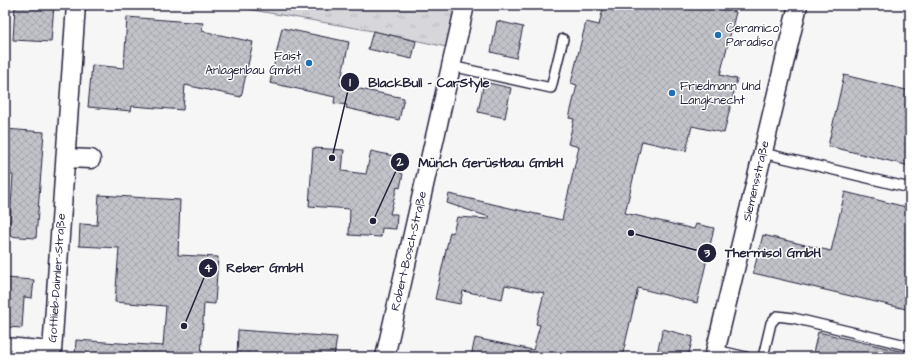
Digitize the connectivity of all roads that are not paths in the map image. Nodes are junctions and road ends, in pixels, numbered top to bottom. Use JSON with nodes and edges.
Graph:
{"nodes":[{"id":1,"x":76,"y":5,"type":"edge"},
{"id":2,"x":465,"y":5,"type":"edge"},
{"id":3,"x":798,"y":5,"type":"edge"},
{"id":4,"x":563,"y":39,"type":"dead end"},
{"id":5,"x":451,"y":66,"type":"junction"},
{"id":6,"x":763,"y":153,"type":"junction"},
{"id":7,"x":66,"y":158,"type":"junction"},
{"id":8,"x":91,"y":159,"type":"dead end"},
{"id":9,"x":910,"y":188,"type":"edge"},
{"id":10,"x":910,"y":346,"type":"edge"},
{"id":11,"x":5,"y":347,"type":"edge"},
{"id":12,"x":715,"y":353,"type":"edge"},
{"id":13,"x":385,"y":357,"type":"edge"},
{"id":14,"x":746,"y":357,"type":"edge"},
{"id":15,"x":763,"y":357,"type":"edge"}],
"edges":[{"from":1,"to":7,"type":"street","name":"Gottlieb-Daimler-Straße"},
{"from":2,"to":5,"type":"street","name":"Robert-Bosch-Straße"},
{"from":3,"to":6,"type":"street","name":"Siemensstraße"},
{"from":4,"to":5,"type":"lane"},
{"from":5,"to":13,"type":"street","name":"Robert-Bosch-Straße"},
{"from":6,"to":9,"type":"lane"},
{"from":6,"to":12,"type":"street","name":"Siemensstraße"},
{"from":7,"to":8,"type":"street"},
{"from":7,"to":11,"type":"street","name":"Gottlieb-Daimler-Straße"},
{"from":10,"to":15,"type":"lane"},
{"from":12,"to":14,"type":"lane"}]}
